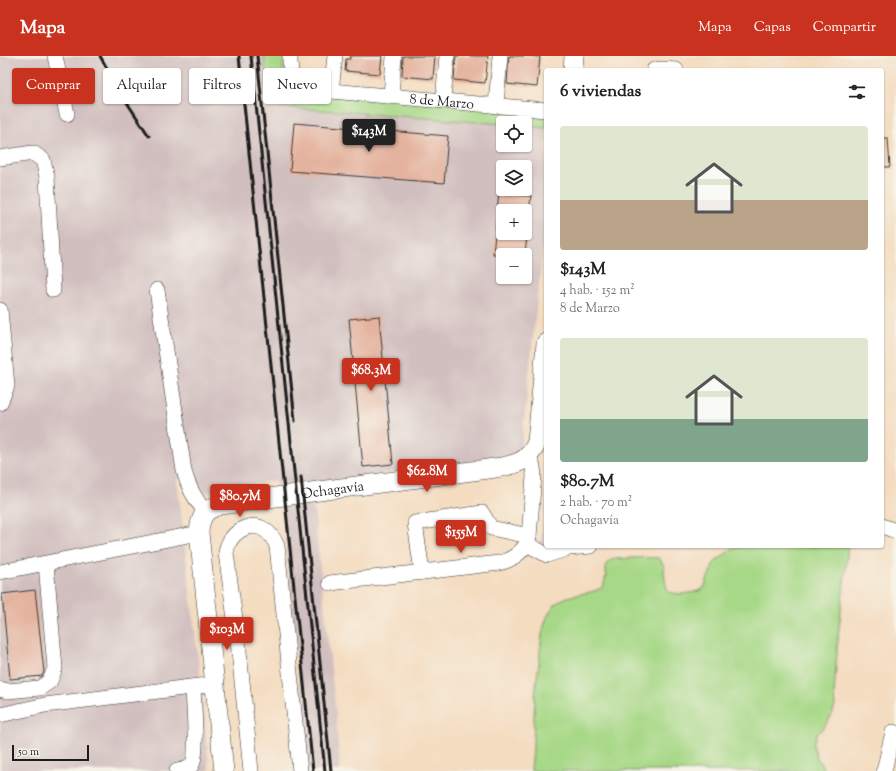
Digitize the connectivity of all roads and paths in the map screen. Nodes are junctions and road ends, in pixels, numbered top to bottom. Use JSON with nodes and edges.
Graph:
{"nodes":[{"id":1,"x":55,"y":56,"type":"edge"},
{"id":2,"x":290,"y":56,"type":"edge"},
{"id":3,"x":334,"y":56,"type":"edge"},
{"id":4,"x":394,"y":56,"type":"edge"},
{"id":5,"x":447,"y":56,"type":"edge"},
{"id":6,"x":500,"y":56,"type":"edge"},
{"id":7,"x":565,"y":56,"type":"edge"},
{"id":8,"x":574,"y":56,"type":"edge"},
{"id":9,"x":291,"y":68,"type":"edge"},
{"id":10,"x":564,"y":68,"type":"edge"},
{"id":11,"x":573,"y":68,"type":"edge"},
{"id":12,"x":331,"y":91,"type":"joint"},
{"id":13,"x":391,"y":96,"type":"junction"},
{"id":14,"x":443,"y":101,"type":"junction"},
{"id":15,"x":496,"y":106,"type":"junction"},
{"id":16,"x":544,"y":110,"type":"edge"},
{"id":17,"x":68,"y":114,"type":"dead end"},
{"id":18,"x":0,"y":158,"type":"edge"},
{"id":19,"x":53,"y":290,"type":"dead end"},
{"id":20,"x":157,"y":290,"type":"dead end"},
{"id":21,"x":0,"y":310,"type":"edge"},
{"id":22,"x":544,"y":374,"type":"edge"},
{"id":23,"x":0,"y":403,"type":"edge"},
{"id":24,"x":528,"y":457,"type":"junction"},
{"id":25,"x":206,"y":512,"type":"junction"},
{"id":26,"x":884,"y":527,"type":"edge"},
{"id":27,"x":896,"y":532,"type":"edge"},
{"id":28,"x":199,"y":533,"type":"junction"},
{"id":29,"x":528,"y":540,"type":"junction"},
{"id":30,"x":569,"y":548,"type":"edge"},
{"id":31,"x":46,"y":564,"type":"junction"},
{"id":32,"x":0,"y":572,"type":"edge"},
{"id":33,"x":422,"y":572,"type":"junction"},
{"id":34,"x":330,"y":583,"type":"dead end"},
{"id":35,"x":215,"y":684,"type":"junction"},
{"id":36,"x":193,"y":687,"type":"junction"},
{"id":37,"x":0,"y":689,"type":"edge"},
{"id":38,"x":0,"y":715,"type":"edge"},
{"id":39,"x":896,"y":733,"type":"edge"},
{"id":40,"x":177,"y":771,"type":"edge"},
{"id":41,"x":224,"y":771,"type":"edge"},
{"id":42,"x":251,"y":771,"type":"edge"},
{"id":43,"x":300,"y":771,"type":"edge"},
{"id":44,"x":884,"y":771,"type":"edge"}],
"edges":[{"from":1,"to":17,"type":"street"},
{"from":2,"to":9,"type":"street","name":"8 de Marzo"},
{"from":3,"to":12,"type":"street"},
{"from":4,"to":13,"type":"street"},
{"from":5,"to":14,"type":"street"},
{"from":6,"to":15,"type":"street"},
{"from":7,"to":10,"type":"main road"},
{"from":8,"to":11,"type":"main road"},
{"from":12,"to":13,"type":"street","name":"8 de Marzo"},
{"from":13,"to":14,"type":"street","name":"8 de Marzo"},
{"from":14,"to":15,"type":"street","name":"8 de Marzo"},
{"from":15,"to":16,"type":"street","name":"8 de Marzo"},
{"from":18,"to":19,"type":"street"},
{"from":20,"to":25,"type":"street"},
{"from":21,"to":23,"type":"street"},
{"from":22,"to":24,"type":"main road"},
{"from":24,"to":25,"type":"main road","name":"Ochagavía"},
{"from":24,"to":29,"type":"street"},
{"from":25,"to":28,"type":"main road"},
{"from":26,"to":27,"type":"street"},
{"from":28,"to":31,"type":"street"},
{"from":28,"to":35,"type":"main road"},
{"from":29,"to":30,"type":"street"},
{"from":29,"to":33,"type":"street"},
{"from":29,"to":33,"type":"street"},
{"from":31,"to":32,"type":"street"},
{"from":31,"to":37,"type":"street"},
{"from":33,"to":34,"type":"street"},
{"from":35,"to":36,"type":"street"},
{"from":35,"to":41,"type":"main road"},
{"from":36,"to":38,"type":"street"},
{"from":36,"to":40,"type":"street"},
{"from":39,"to":44,"type":"street"},
{"from":42,"to":43,"type":"street"}]}
